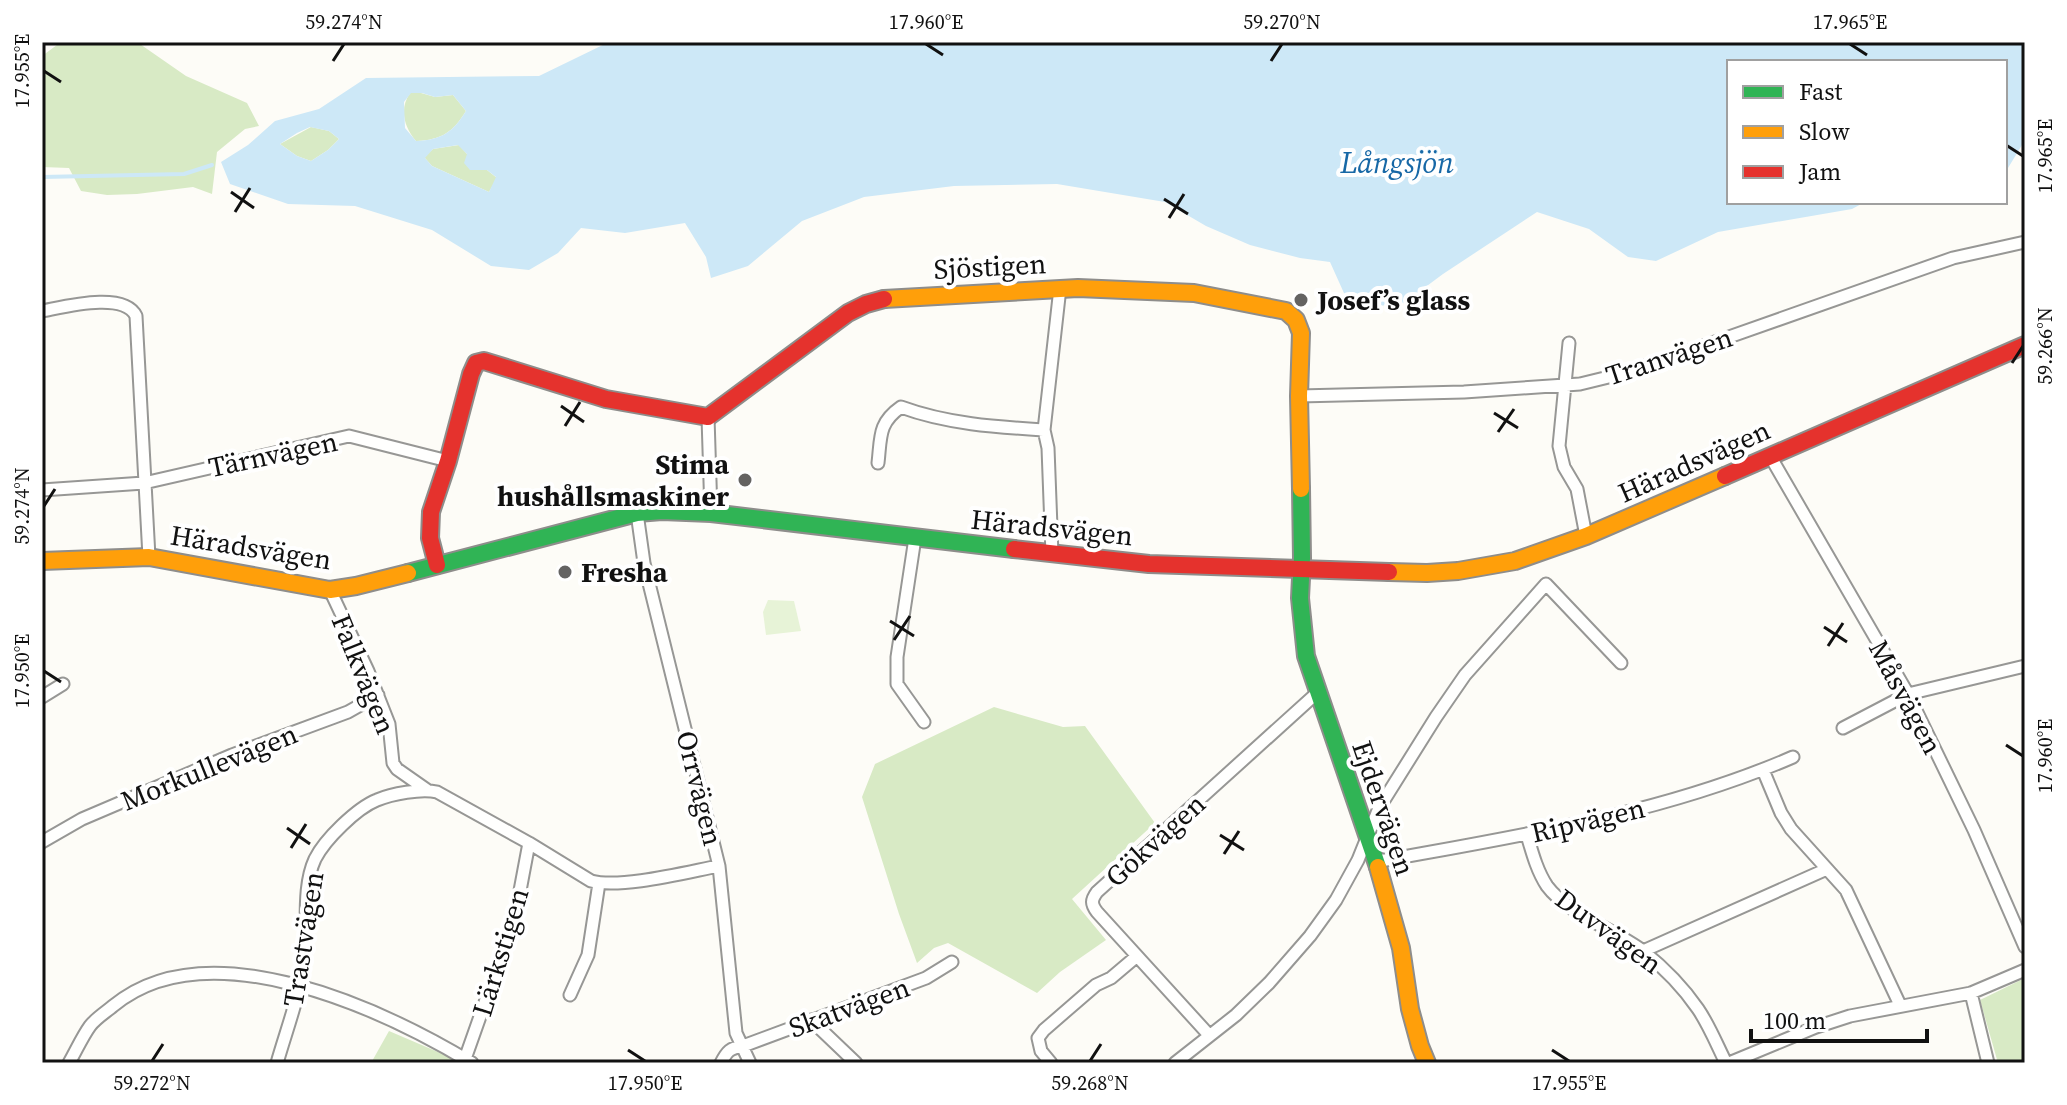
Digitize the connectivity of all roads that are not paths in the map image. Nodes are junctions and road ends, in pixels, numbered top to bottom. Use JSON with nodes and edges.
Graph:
{"nodes":[{"id":1,"x":2025,"y":242,"type":"edge"},
{"id":2,"x":1060,"y":288,"type":"junction"},
{"id":3,"x":42,"y":311,"type":"edge"},
{"id":4,"x":1569,"y":343,"type":"dead end"},
{"id":5,"x":2025,"y":345,"type":"edge"},
{"id":6,"x":1564,"y":386,"type":"junction"},
{"id":7,"x":1299,"y":396,"type":"junction"},
{"id":8,"x":708,"y":417,"type":"junction"},
{"id":9,"x":1044,"y":430,"type":"junction"},
{"id":10,"x":1770,"y":456,"type":"junction"},
{"id":11,"x":448,"y":461,"type":"junction"},
{"id":12,"x":878,"y":463,"type":"dead end"},
{"id":13,"x":144,"y":483,"type":"junction"},
{"id":14,"x":42,"y":490,"type":"edge"},
{"id":15,"x":637,"y":513,"type":"junction"},
{"id":16,"x":711,"y":513,"type":"junction"},
{"id":17,"x":1586,"y":536,"type":"junction"},
{"id":18,"x":915,"y":538,"type":"junction"},
{"id":19,"x":1052,"y":554,"type":"junction"},
{"id":20,"x":149,"y":557,"type":"junction"},
{"id":21,"x":42,"y":561,"type":"edge"},
{"id":22,"x":437,"y":565,"type":"junction"},
{"id":23,"x":1301,"y":569,"type":"junction"},
{"id":24,"x":330,"y":590,"type":"junction"},
{"id":25,"x":1621,"y":663,"type":"dead end"},
{"id":26,"x":2025,"y":666,"type":"edge"},
{"id":27,"x":63,"y":684,"type":"dead end"},
{"id":28,"x":1317,"y":693,"type":"junction"},
{"id":29,"x":1908,"y":694,"type":"junction"},
{"id":30,"x":378,"y":695,"type":"junction"},
{"id":31,"x":42,"y":697,"type":"edge"},
{"id":32,"x":924,"y":722,"type":"dead end"},
{"id":33,"x":1843,"y":728,"type":"dead end"},
{"id":34,"x":1793,"y":757,"type":"dead end"},
{"id":35,"x":1763,"y":770,"type":"junction"},
{"id":36,"x":427,"y":790,"type":"junction"},
{"id":37,"x":1368,"y":834,"type":"junction"},
{"id":38,"x":1527,"y":835,"type":"junction"},
{"id":39,"x":42,"y":842,"type":"edge"},
{"id":40,"x":529,"y":843,"type":"junction"},
{"id":41,"x":1376,"y":860,"type":"junction"},
{"id":42,"x":719,"y":866,"type":"junction"},
{"id":43,"x":1827,"y":869,"type":"junction"},
{"id":44,"x":599,"y":883,"type":"junction"},
{"id":45,"x":2025,"y":947,"type":"edge"},
{"id":46,"x":1643,"y":951,"type":"junction"},
{"id":47,"x":1137,"y":956,"type":"junction"},
{"id":48,"x":952,"y":962,"type":"dead end"},
{"id":49,"x":2025,"y":970,"type":"edge"},
{"id":50,"x":299,"y":985,"type":"junction"},
{"id":51,"x":1971,"y":993,"type":"junction"},
{"id":52,"x":570,"y":995,"type":"dead end"},
{"id":53,"x":1900,"y":1005,"type":"junction"},
{"id":54,"x":811,"y":1020,"type":"junction"},
{"id":55,"x":1209,"y":1035,"type":"junction"},
{"id":56,"x":743,"y":1046,"type":"junction"},
{"id":57,"x":469,"y":1061,"type":"edge"},
{"id":58,"x":69,"y":1063,"type":"edge"},
{"id":59,"x":277,"y":1063,"type":"edge"},
{"id":60,"x":721,"y":1063,"type":"edge"},
{"id":61,"x":750,"y":1063,"type":"edge"},
{"id":62,"x":856,"y":1063,"type":"edge"},
{"id":63,"x":1051,"y":1063,"type":"edge"},
{"id":64,"x":1175,"y":1063,"type":"edge"},
{"id":65,"x":1427,"y":1063,"type":"edge"},
{"id":66,"x":1728,"y":1063,"type":"edge"},
{"id":67,"x":1988,"y":1063,"type":"edge"}],
"edges":[{"from":1,"to":6,"type":"street","name":"Tranvägen"},
{"from":2,"to":7,"type":"street","name":"Sjöstigen"},
{"from":2,"to":8,"type":"street","name":"Sjöstigen"},
{"from":2,"to":9,"type":"street"},
{"from":3,"to":13,"type":"street"},
{"from":4,"to":6,"type":"street"},
{"from":5,"to":10,"type":"street","name":"Häradsvägen"},
{"from":6,"to":7,"type":"street","name":"Tranvägen"},
{"from":6,"to":17,"type":"street"},
{"from":7,"to":23,"type":"street","name":"Sjöstigen"},
{"from":8,"to":11,"type":"street"},
{"from":8,"to":16,"type":"street"},
{"from":9,"to":12,"type":"street"},
{"from":9,"to":19,"type":"street"},
{"from":10,"to":17,"type":"street","name":"Häradsvägen"},
{"from":10,"to":29,"type":"street","name":"Måsvägen"},
{"from":11,"to":13,"type":"street","name":"Tärnvägen"},
{"from":11,"to":22,"type":"street"},
{"from":13,"to":14,"type":"street","name":"Tärnvägen"},
{"from":13,"to":20,"type":"street"},
{"from":15,"to":16,"type":"street","name":"Häradsvägen"},
{"from":15,"to":22,"type":"street","name":"Häradsvägen"},
{"from":15,"to":42,"type":"street","name":"Orrvägen"},
{"from":16,"to":18,"type":"street","name":"Häradsvägen"},
{"from":17,"to":23,"type":"street","name":"Häradsvägen"},
{"from":18,"to":19,"type":"street","name":"Häradsvägen"},
{"from":18,"to":32,"type":"street"},
{"from":19,"to":23,"type":"street","name":"Häradsvägen"},
{"from":20,"to":21,"type":"street","name":"Häradsvägen"},
{"from":20,"to":24,"type":"street","name":"Häradsvägen"},
{"from":22,"to":24,"type":"street","name":"Häradsvägen"},
{"from":23,"to":28,"type":"street","name":"Ejdervägen"},
{"from":24,"to":30,"type":"street","name":"Falkvägen"},
{"from":25,"to":37,"type":"street"},
{"from":26,"to":29,"type":"street"},
{"from":27,"to":31,"type":"street"},
{"from":28,"to":37,"type":"street","name":"Ejdervägen"},
{"from":28,"to":47,"type":"street","name":"Gökvägen"},
{"from":29,"to":33,"type":"street"},
{"from":29,"to":45,"type":"street","name":"Måsvägen"},
{"from":30,"to":36,"type":"street","name":"Falkvägen"},
{"from":30,"to":39,"type":"street","name":"Morkullevägen"},
{"from":34,"to":35,"type":"street","name":"Ripvägen"},
{"from":35,"to":38,"type":"street","name":"Ripvägen"},
{"from":35,"to":43,"type":"street"},
{"from":36,"to":40,"type":"street"},
{"from":36,"to":50,"type":"street","name":"Trastvägen"},
{"from":37,"to":41,"type":"street","name":"Ejdervägen"},
{"from":37,"to":55,"type":"street"},
{"from":38,"to":41,"type":"street","name":"Ripvägen"},
{"from":38,"to":46,"type":"street","name":"Duvvägen"},
{"from":40,"to":44,"type":"street"},
{"from":40,"to":57,"type":"street","name":"Lärkstigen"},
{"from":41,"to":65,"type":"street","name":"Ejdervägen"},
{"from":42,"to":44,"type":"street"},
{"from":42,"to":56,"type":"street","name":"Orrvägen"},
{"from":43,"to":46,"type":"street"},
{"from":43,"to":53,"type":"street"},
{"from":44,"to":52,"type":"street"},
{"from":46,"to":66,"type":"street","name":"Duvvägen"},
{"from":47,"to":55,"type":"street","name":"Gökvägen"},
{"from":47,"to":63,"type":"street"},
{"from":48,"to":54,"type":"street","name":"Skatvägen"},
{"from":49,"to":51,"type":"street"},
{"from":50,"to":57,"type":"street"},
{"from":50,"to":58,"type":"street"},
{"from":50,"to":59,"type":"street","name":"Trastvägen"},
{"from":51,"to":53,"type":"street"},
{"from":51,"to":67,"type":"street"},
{"from":53,"to":66,"type":"street"},
{"from":54,"to":56,"type":"street","name":"Skatvägen"},
{"from":54,"to":62,"type":"street"},
{"from":55,"to":64,"type":"street"},
{"from":56,"to":60,"type":"street","name":"Skatvägen"},
{"from":56,"to":61,"type":"street","name":"Orrvägen"}]}
